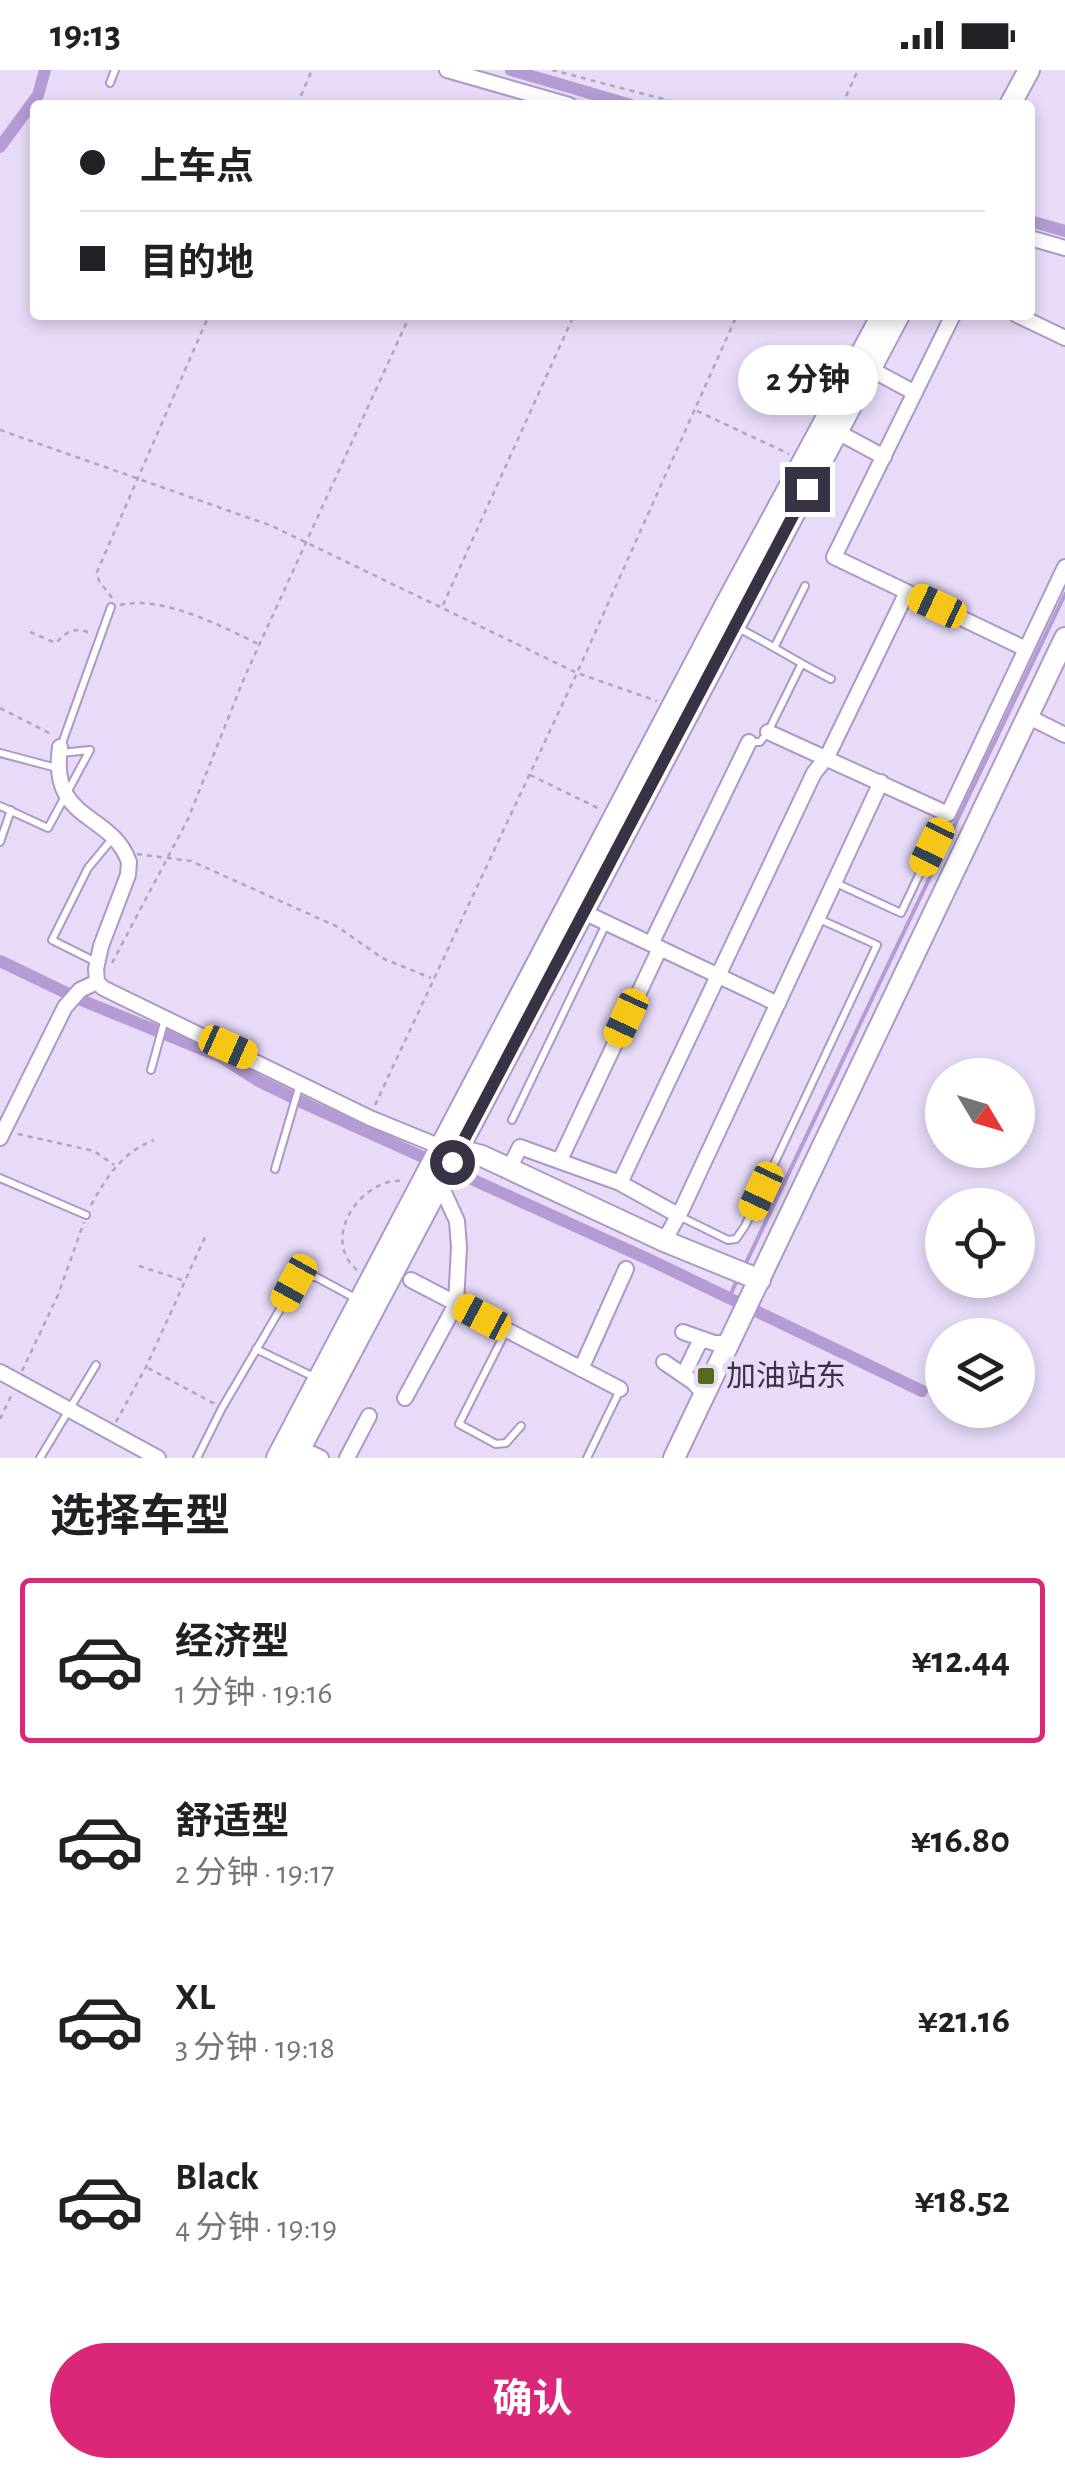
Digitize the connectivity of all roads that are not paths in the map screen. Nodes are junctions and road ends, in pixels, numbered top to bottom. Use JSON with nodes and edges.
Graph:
{"nodes":[{"id":1,"x":115,"y":70,"type":"edge"},
{"id":2,"x":448,"y":70,"type":"edge"},
{"id":3,"x":1029,"y":70,"type":"edge"},
{"id":4,"x":110,"y":83,"type":"dead end"},
{"id":5,"x":552,"y":100,"type":"edge"},
{"id":6,"x":1013,"y":100,"type":"edge"},
{"id":7,"x":1035,"y":239,"type":"edge"},
{"id":8,"x":1065,"y":248,"type":"edge"},
{"id":9,"x":880,"y":320,"type":"edge"},
{"id":10,"x":896,"y":320,"type":"edge"},
{"id":11,"x":952,"y":320,"type":"edge"},
{"id":12,"x":1027,"y":320,"type":"edge"},
{"id":13,"x":1065,"y":338,"type":"edge"},
{"id":14,"x":864,"y":365,"type":"junction"},
{"id":15,"x":915,"y":393,"type":"junction"},
{"id":16,"x":830,"y":428,"type":"junction"},
{"id":17,"x":884,"y":456,"type":"junction"},
{"id":18,"x":1065,"y":567,"type":"edge"},
{"id":19,"x":806,"y":586,"type":"dead end"},
{"id":20,"x":907,"y":592,"type":"junction"},
{"id":21,"x":111,"y":607,"type":"road end"},
{"id":22,"x":726,"y":622,"type":"junction"},
{"id":23,"x":1065,"y":638,"type":"edge"},
{"id":24,"x":775,"y":646,"type":"junction"},
{"id":25,"x":1026,"y":649,"type":"junction"},
{"id":26,"x":801,"y":665,"type":"junction"},
{"id":27,"x":831,"y":679,"type":"dead end"},
{"id":28,"x":1027,"y":716,"type":"junction"},
{"id":29,"x":768,"y":732,"type":"junction"},
{"id":30,"x":1065,"y":735,"type":"edge"},
{"id":31,"x":749,"y":742,"type":"joint"},
{"id":32,"x":60,"y":752,"type":"junction"},
{"id":33,"x":0,"y":753,"type":"edge"},
{"id":34,"x":828,"y":758,"type":"junction"},
{"id":35,"x":881,"y":782,"type":"junction"},
{"id":36,"x":67,"y":797,"type":"junction"},
{"id":37,"x":0,"y":806,"type":"edge"},
{"id":38,"x":11,"y":810,"type":"junction"},
{"id":39,"x":948,"y":814,"type":"junction"},
{"id":40,"x":113,"y":838,"type":"junction"},
{"id":41,"x":0,"y":842,"type":"edge"},
{"id":42,"x":834,"y":882,"type":"junction"},
{"id":43,"x":576,"y":908,"type":"junction"},
{"id":44,"x":818,"y":918,"type":"junction"},
{"id":45,"x":607,"y":923,"type":"junction"},
{"id":46,"x":655,"y":946,"type":"junction"},
{"id":47,"x":97,"y":962,"type":"junction"},
{"id":48,"x":718,"y":976,"type":"junction"},
{"id":49,"x":98,"y":982,"type":"junction"},
{"id":50,"x":778,"y":1004,"type":"junction"},
{"id":51,"x":164,"y":1021,"type":"junction"},
{"id":52,"x":151,"y":1070,"type":"dead end"},
{"id":53,"x":300,"y":1087,"type":"junction"},
{"id":54,"x":512,"y":1120,"type":"dead end"},
{"id":55,"x":3,"y":1126,"type":"edge"},
{"id":56,"x":560,"y":1160,"type":"junction"},
{"id":57,"x":439,"y":1167,"type":"junction"},
{"id":58,"x":509,"y":1169,"type":"junction"},
{"id":59,"x":275,"y":1170,"type":"dead end"},
{"id":60,"x":0,"y":1178,"type":"edge"},
{"id":61,"x":620,"y":1183,"type":"junction"},
{"id":62,"x":86,"y":1215,"type":"road end"},
{"id":63,"x":678,"y":1215,"type":"junction"},
{"id":64,"x":664,"y":1240,"type":"junction"},
{"id":65,"x":626,"y":1269,"type":"dead end"},
{"id":66,"x":411,"y":1280,"type":"dead end"},
{"id":67,"x":749,"y":1281,"type":"junction"},
{"id":68,"x":365,"y":1291,"type":"junction"},
{"id":69,"x":456,"y":1304,"type":"junction"},
{"id":70,"x":507,"y":1330,"type":"junction"},
{"id":71,"x":683,"y":1332,"type":"dead end"},
{"id":72,"x":701,"y":1340,"type":"junction"},
{"id":73,"x":731,"y":1343,"type":"junction"},
{"id":74,"x":256,"y":1349,"type":"junction"},
{"id":75,"x":664,"y":1362,"type":"dead end"},
{"id":76,"x":96,"y":1365,"type":"dead end"},
{"id":77,"x":582,"y":1369,"type":"junction"},
{"id":78,"x":0,"y":1372,"type":"edge"},
{"id":79,"x":684,"y":1374,"type":"junction"},
{"id":80,"x":318,"y":1380,"type":"junction"},
{"id":81,"x":620,"y":1389,"type":"joint"},
{"id":82,"x":705,"y":1395,"type":"junction"},
{"id":83,"x":405,"y":1398,"type":"dead end"},
{"id":84,"x":67,"y":1409,"type":"junction"},
{"id":85,"x":369,"y":1416,"type":"dead end"},
{"id":86,"x":520,"y":1426,"type":"dead end"},
{"id":87,"x":297,"y":1453,"type":"edge"},
{"id":88,"x":40,"y":1458,"type":"edge"},
{"id":89,"x":158,"y":1458,"type":"edge"},
{"id":90,"x":197,"y":1458,"type":"edge"},
{"id":91,"x":277,"y":1458,"type":"edge"},
{"id":92,"x":321,"y":1458,"type":"edge"},
{"id":93,"x":347,"y":1458,"type":"edge"},
{"id":94,"x":588,"y":1458,"type":"edge"},
{"id":95,"x":674,"y":1458,"type":"edge"}],
"edges":[{"from":1,"to":4,"type":"lane"},
{"from":2,"to":5,"type":"street"},
{"from":3,"to":6,"type":"street"},
{"from":7,"to":8,"type":"street"},
{"from":9,"to":14,"type":"street"},
{"from":10,"to":14,"type":"street"},
{"from":11,"to":15,"type":"street"},
{"from":12,"to":13,"type":"street"},
{"from":14,"to":15,"type":"street"},
{"from":14,"to":16,"type":"street"},
{"from":15,"to":17,"type":"street"},
{"from":16,"to":17,"type":"street"},
{"from":16,"to":22,"type":"street"},
{"from":16,"to":22,"type":"street"},
{"from":17,"to":20,"type":"street"},
{"from":18,"to":25,"type":"street"},
{"from":19,"to":24,"type":"lane"},
{"from":20,"to":25,"type":"street"},
{"from":20,"to":34,"type":"street"},
{"from":21,"to":32,"type":"lane"},
{"from":22,"to":24,"type":"lane"},
{"from":22,"to":43,"type":"street"},
{"from":22,"to":43,"type":"street"},
{"from":23,"to":28,"type":"street"},
{"from":24,"to":26,"type":"lane"},
{"from":25,"to":39,"type":"street"},
{"from":26,"to":27,"type":"lane"},
{"from":26,"to":29,"type":"lane"},
{"from":28,"to":30,"type":"street"},
{"from":28,"to":67,"type":"street"},
{"from":29,"to":31,"type":"lane"},
{"from":29,"to":34,"type":"street"},
{"from":31,"to":46,"type":"street"},
{"from":32,"to":33,"type":"lane"},
{"from":32,"to":36,"type":"street"},
{"from":32,"to":36,"type":"lane"},
{"from":34,"to":35,"type":"street"},
{"from":34,"to":48,"type":"street"},
{"from":35,"to":39,"type":"street"},
{"from":35,"to":42,"type":"street"},
{"from":36,"to":38,"type":"lane"},
{"from":36,"to":40,"type":"street"},
{"from":37,"to":38,"type":"lane"},
{"from":38,"to":41,"type":"lane"},
{"from":39,"to":42,"type":"lane"},
{"from":40,"to":47,"type":"street"},
{"from":40,"to":47,"type":"lane"},
{"from":42,"to":44,"type":"street"},
{"from":43,"to":45,"type":"street"},
{"from":43,"to":57,"type":"street"},
{"from":44,"to":50,"type":"street"},
{"from":44,"to":63,"type":"lane"},
{"from":45,"to":46,"type":"street"},
{"from":45,"to":54,"type":"lane"},
{"from":46,"to":48,"type":"street"},
{"from":46,"to":56,"type":"street"},
{"from":47,"to":49,"type":"street"},
{"from":48,"to":50,"type":"street"},
{"from":48,"to":61,"type":"street"},
{"from":49,"to":51,"type":"street"},
{"from":49,"to":55,"type":"street"},
{"from":50,"to":63,"type":"street"},
{"from":51,"to":52,"type":"lane"},
{"from":51,"to":53,"type":"street"},
{"from":53,"to":57,"type":"street"},
{"from":53,"to":59,"type":"lane"},
{"from":56,"to":58,"type":"street"},
{"from":56,"to":61,"type":"street"},
{"from":57,"to":58,"type":"street"},
{"from":57,"to":68,"type":"street"},
{"from":57,"to":69,"type":"street"},
{"from":57,"to":87,"type":"street"},
{"from":58,"to":64,"type":"street"},
{"from":60,"to":62,"type":"lane"},
{"from":61,"to":63,"type":"street"},
{"from":63,"to":64,"type":"street"},
{"from":64,"to":67,"type":"street"},
{"from":65,"to":77,"type":"street"},
{"from":66,"to":69,"type":"street"},
{"from":67,"to":73,"type":"street"},
{"from":68,"to":74,"type":"lane"},
{"from":68,"to":80,"type":"street"},
{"from":69,"to":70,"type":"street"},
{"from":69,"to":83,"type":"street"},
{"from":70,"to":77,"type":"street"},
{"from":70,"to":86,"type":"lane"},
{"from":71,"to":72,"type":"street"},
{"from":72,"to":73,"type":"street"},
{"from":72,"to":79,"type":"street"},
{"from":73,"to":82,"type":"street"},
{"from":74,"to":80,"type":"lane"},
{"from":74,"to":90,"type":"lane"},
{"from":75,"to":79,"type":"street"},
{"from":76,"to":84,"type":"lane"},
{"from":77,"to":81,"type":"street"},
{"from":78,"to":84,"type":"street"},
{"from":79,"to":82,"type":"street"},
{"from":80,"to":91,"type":"street"},
{"from":81,"to":94,"type":"lane"},
{"from":82,"to":95,"type":"street"},
{"from":84,"to":88,"type":"lane"},
{"from":84,"to":89,"type":"street"},
{"from":85,"to":93,"type":"street"},
{"from":87,"to":92,"type":"street"}]}
